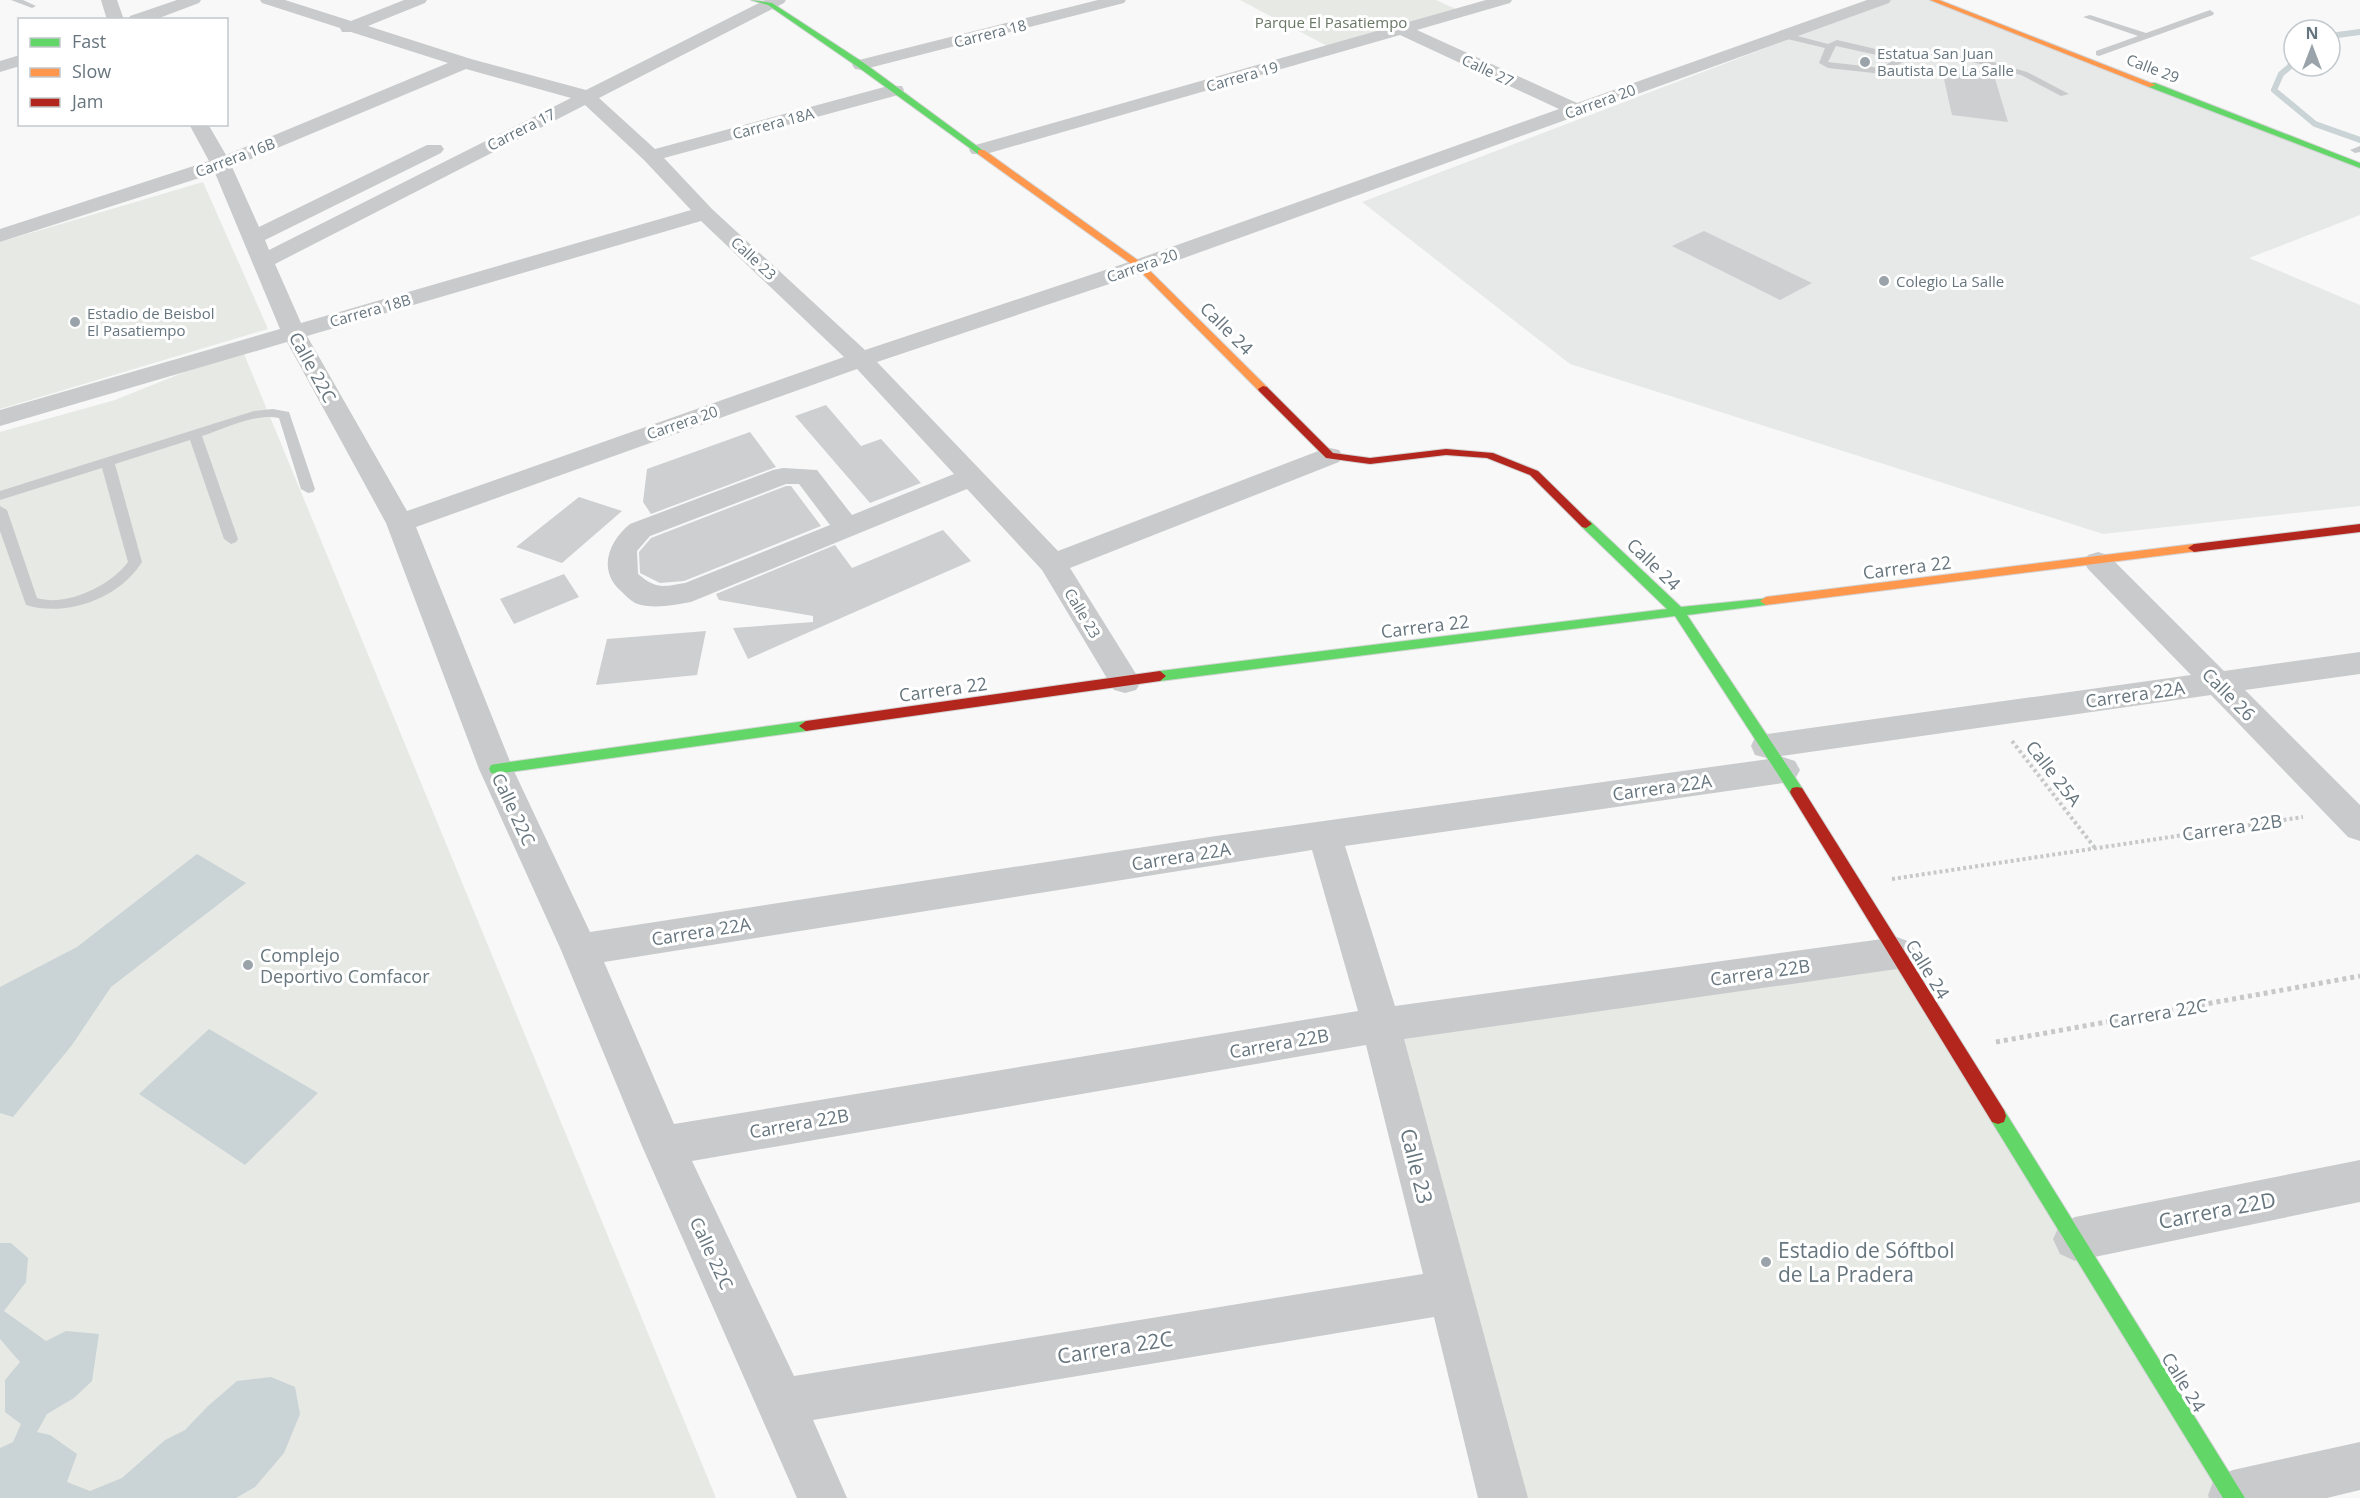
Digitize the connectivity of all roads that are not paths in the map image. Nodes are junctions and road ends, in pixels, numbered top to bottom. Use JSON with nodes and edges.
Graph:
{"nodes":[{"id":1,"x":15,"y":0,"type":"edge"},
{"id":2,"x":109,"y":0,"type":"edge"},
{"id":3,"x":193,"y":0,"type":"edge"},
{"id":4,"x":268,"y":0,"type":"edge"},
{"id":5,"x":419,"y":0,"type":"edge"},
{"id":6,"x":740,"y":0,"type":"edge"},
{"id":7,"x":1118,"y":0,"type":"edge"},
{"id":8,"x":1504,"y":0,"type":"edge"},
{"id":9,"x":1882,"y":0,"type":"edge"},
{"id":10,"x":1933,"y":0,"type":"edge"},
{"id":11,"x":1960,"y":0,"type":"edge"},
{"id":12,"x":767,"y":1,"type":"edge"},
{"id":13,"x":1087,"y":3,"type":"edge"},
{"id":14,"x":32,"y":6,"type":"dead end"},
{"id":15,"x":2210,"y":13,"type":"dead end"},
{"id":16,"x":2087,"y":17,"type":"dead end"},
{"id":17,"x":115,"y":18,"type":"edge"},
{"id":18,"x":142,"y":18,"type":"edge"},
{"id":19,"x":348,"y":28,"type":"junction"},
{"id":20,"x":1400,"y":29,"type":"junction"},
{"id":21,"x":676,"y":31,"type":"dead end"},
{"id":22,"x":1782,"y":35,"type":"junction"},
{"id":23,"x":2146,"y":36,"type":"junction"},
{"id":24,"x":1830,"y":47,"type":"junction"},
{"id":25,"x":2100,"y":53,"type":"junction"},
{"id":26,"x":1904,"y":57,"type":"junction"},
{"id":27,"x":18,"y":61,"type":"edge"},
{"id":28,"x":465,"y":63,"type":"junction"},
{"id":29,"x":861,"y":65,"type":"junction"},
{"id":30,"x":0,"y":67,"type":"edge"},
{"id":31,"x":583,"y":87,"type":"junction"},
{"id":32,"x":559,"y":88,"type":"junction"},
{"id":33,"x":895,"y":90,"type":"junction"},
{"id":34,"x":2064,"y":94,"type":"dead end"},
{"id":35,"x":529,"y":103,"type":"dead end"},
{"id":36,"x":1576,"y":110,"type":"junction"},
{"id":37,"x":199,"y":126,"type":"edge"},
{"id":38,"x":447,"y":142,"type":"dead end"},
{"id":39,"x":979,"y":150,"type":"junction"},
{"id":40,"x":2358,"y":151,"type":"edge"},
{"id":41,"x":651,"y":156,"type":"junction"},
{"id":42,"x":221,"y":164,"type":"junction"},
{"id":43,"x":2360,"y":166,"type":"edge"},
{"id":44,"x":705,"y":213,"type":"junction"},
{"id":45,"x":0,"y":236,"type":"edge"},
{"id":46,"x":259,"y":249,"type":"junction"},
{"id":47,"x":1140,"y":266,"type":"junction"},
{"id":48,"x":293,"y":332,"type":"junction"},
{"id":49,"x":861,"y":359,"type":"junction"},
{"id":50,"x":0,"y":418,"type":"edge"},
{"id":51,"x":195,"y":434,"type":"junction"},
{"id":52,"x":1330,"y":456,"type":"junction"},
{"id":53,"x":107,"y":461,"type":"junction"},
{"id":54,"x":971,"y":477,"type":"junction"},
{"id":55,"x":308,"y":489,"type":"dead end"},
{"id":56,"x":0,"y":496,"type":"edge"},
{"id":57,"x":0,"y":510,"type":"edge"},
{"id":58,"x":400,"y":523,"type":"junction"},
{"id":59,"x":847,"y":528,"type":"junction"},
{"id":60,"x":2360,"y":528,"type":"edge"},
{"id":61,"x":231,"y":539,"type":"dead end"},
{"id":62,"x":2098,"y":562,"type":"junction"},
{"id":63,"x":1053,"y":564,"type":"junction"},
{"id":64,"x":1680,"y":614,"type":"junction"},
{"id":65,"x":2360,"y":663,"type":"edge"},
{"id":66,"x":1125,"y":682,"type":"junction"},
{"id":67,"x":2218,"y":682,"type":"junction"},
{"id":68,"x":1775,"y":758,"type":"junction"},
{"id":69,"x":496,"y":769,"type":"junction"},
{"id":70,"x":2352,"y":819,"type":"edge"},
{"id":71,"x":1325,"y":836,"type":"junction"},
{"id":72,"x":580,"y":950,"type":"junction"},
{"id":73,"x":1897,"y":953,"type":"junction"},
{"id":74,"x":1381,"y":1025,"type":"junction"},
{"id":75,"x":663,"y":1146,"type":"junction"},
{"id":76,"x":2360,"y":1181,"type":"edge"},
{"id":77,"x":2075,"y":1239,"type":"junction"},
{"id":78,"x":1449,"y":1292,"type":"junction"},
{"id":79,"x":781,"y":1402,"type":"junction"},
{"id":80,"x":2360,"y":1466,"type":"edge"},
{"id":81,"x":2234,"y":1496,"type":"edge"},
{"id":82,"x":822,"y":1498,"type":"edge"},
{"id":83,"x":1503,"y":1498,"type":"edge"}],
"edges":[{"from":1,"to":14,"type":"lane"},
{"from":2,"to":17,"type":"street"},
{"from":3,"to":18,"type":"street"},
{"from":4,"to":19,"type":"street","name":"Calle 23"},
{"from":5,"to":19,"type":"street"},
{"from":6,"to":21,"type":"street"},
{"from":7,"to":13,"type":"street","name":"Carrera 18"},
{"from":8,"to":20,"type":"street","name":"Carrera 19"},
{"from":9,"to":22,"type":"street","name":"Carrera 20"},
{"from":10,"to":43,"type":"street","name":"Calle 29"},
{"from":11,"to":25,"type":"street","name":"Calle 29"},
{"from":12,"to":29,"type":"street","name":"Calle 24"},
{"from":12,"to":31,"type":"street","name":"Carrera 17"},
{"from":13,"to":29,"type":"street","name":"Carrera 18"},
{"from":15,"to":23,"type":"lane"},
{"from":16,"to":23,"type":"lane"},
{"from":19,"to":28,"type":"street","name":"Calle 23"},
{"from":20,"to":36,"type":"street","name":"Calle 27"},
{"from":20,"to":39,"type":"street","name":"Carrera 19"},
{"from":22,"to":24,"type":"lane"},
{"from":22,"to":36,"type":"street","name":"Carrera 20"},
{"from":23,"to":25,"type":"lane"},
{"from":24,"to":26,"type":"lane"},
{"from":24,"to":26,"type":"lane"},
{"from":25,"to":40,"type":"street","name":"Calle 29"},
{"from":26,"to":34,"type":"lane"},
{"from":27,"to":30,"type":"street"},
{"from":28,"to":32,"type":"street","name":"Calle 23"},
{"from":28,"to":42,"type":"street","name":"Carrera 16B"},
{"from":29,"to":33,"type":"street","name":"Calle 24"},
{"from":31,"to":32,"type":"street","name":"Calle 23"},
{"from":31,"to":41,"type":"street","name":"Calle 23"},
{"from":31,"to":46,"type":"street","name":"Carrera 17"},
{"from":32,"to":35,"type":"street","name":"Carrera 17"},
{"from":33,"to":39,"type":"street","name":"Calle 24"},
{"from":33,"to":41,"type":"street","name":"Carrera 18A"},
{"from":36,"to":47,"type":"street","name":"Carrera 20"},
{"from":37,"to":42,"type":"street","name":"Calle 22C"},
{"from":38,"to":46,"type":"street"},
{"from":39,"to":47,"type":"street","name":"Calle 24"},
{"from":41,"to":44,"type":"street","name":"Calle 23"},
{"from":42,"to":45,"type":"street","name":"Carrera 16B"},
{"from":42,"to":46,"type":"street","name":"Calle 22C"},
{"from":44,"to":48,"type":"street","name":"Carrera 18B"},
{"from":44,"to":49,"type":"street","name":"Calle 23"},
{"from":46,"to":48,"type":"street","name":"Calle 22C"},
{"from":47,"to":49,"type":"street","name":"Carrera 20"},
{"from":47,"to":52,"type":"street","name":"Calle 24"},
{"from":48,"to":50,"type":"street","name":"Carrera 18B"},
{"from":48,"to":58,"type":"street","name":"Calle 22C"},
{"from":49,"to":54,"type":"street","name":"Calle 23"},
{"from":49,"to":58,"type":"street","name":"Carrera 20"},
{"from":51,"to":53,"type":"lane"},
{"from":51,"to":55,"type":"lane"},
{"from":51,"to":61,"type":"lane"},
{"from":52,"to":63,"type":"street"},
{"from":52,"to":64,"type":"street","name":"Calle 24"},
{"from":53,"to":56,"type":"lane"},
{"from":53,"to":57,"type":"lane"},
{"from":54,"to":59,"type":"street"},
{"from":54,"to":63,"type":"street","name":"Calle 23"},
{"from":58,"to":69,"type":"street","name":"Calle 22C"},
{"from":59,"to":59,"type":"street"},
{"from":60,"to":62,"type":"street","name":"Carrera 22"},
{"from":62,"to":64,"type":"street","name":"Carrera 22"},
{"from":62,"to":67,"type":"street","name":"Calle 26"},
{"from":63,"to":66,"type":"street","name":"Calle 23"},
{"from":64,"to":66,"type":"street","name":"Carrera 22"},
{"from":64,"to":68,"type":"street","name":"Calle 24"},
{"from":65,"to":67,"type":"street","name":"Carrera 22A"},
{"from":66,"to":69,"type":"street","name":"Carrera 22"},
{"from":67,"to":68,"type":"street","name":"Carrera 22A"},
{"from":67,"to":70,"type":"street","name":"Calle 26"},
{"from":68,"to":71,"type":"street","name":"Carrera 22A"},
{"from":68,"to":73,"type":"street","name":"Calle 24"},
{"from":69,"to":72,"type":"street","name":"Calle 22C"},
{"from":71,"to":72,"type":"street","name":"Carrera 22A"},
{"from":71,"to":74,"type":"street","name":"Calle 23"},
{"from":72,"to":75,"type":"street","name":"Calle 22C"},
{"from":73,"to":74,"type":"street","name":"Carrera 22B"},
{"from":73,"to":77,"type":"street","name":"Calle 24"},
{"from":74,"to":75,"type":"street","name":"Carrera 22B"},
{"from":74,"to":78,"type":"street","name":"Calle 23"},
{"from":75,"to":79,"type":"street","name":"Calle 22C"},
{"from":76,"to":77,"type":"street","name":"Carrera 22D"},
{"from":77,"to":81,"type":"street","name":"Calle 24"},
{"from":78,"to":79,"type":"street","name":"Carrera 22C"},
{"from":78,"to":83,"type":"street","name":"Calle 23"},
{"from":79,"to":82,"type":"street","name":"Calle 22C"},
{"from":80,"to":81,"type":"street"}]}
